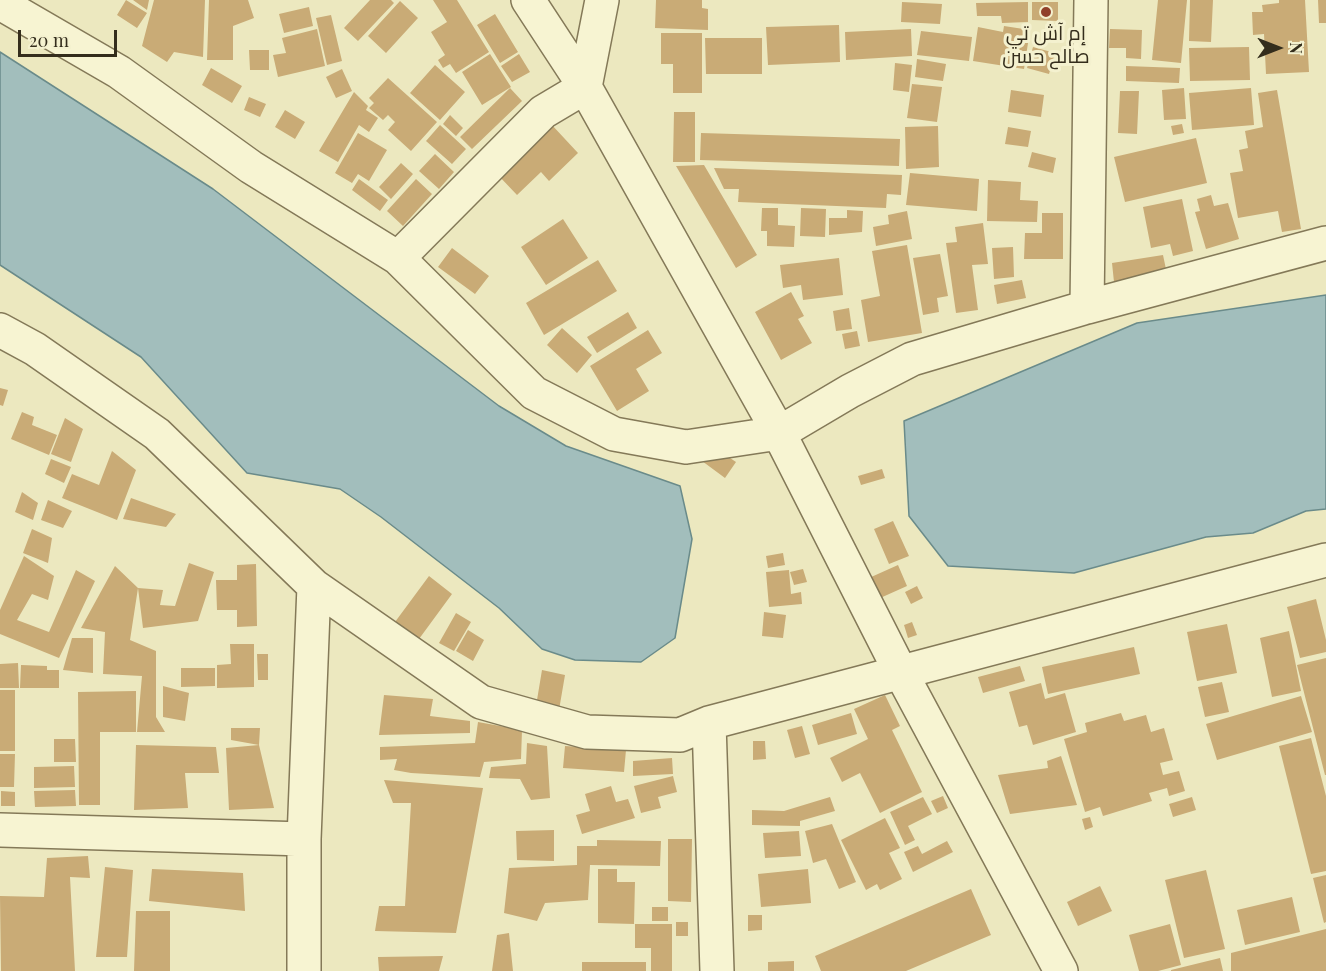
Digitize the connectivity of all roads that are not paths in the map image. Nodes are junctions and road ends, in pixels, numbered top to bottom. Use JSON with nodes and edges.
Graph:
{"nodes":[{"id":1,"x":528,"y":0,"type":"edge"},
{"id":2,"x":602,"y":0,"type":"edge"},
{"id":3,"x":1091,"y":0,"type":"edge"},
{"id":4,"x":0,"y":3,"type":"edge"},
{"id":5,"x":585,"y":87,"type":"junction"},
{"id":6,"x":1326,"y":243,"type":"edge"},
{"id":7,"x":398,"y":258,"type":"junction"},
{"id":8,"x":1087,"y":307,"type":"junction"},
{"id":9,"x":0,"y":330,"type":"edge"},
{"id":10,"x":779,"y":433,"type":"junction"},
{"id":11,"x":1326,"y":560,"type":"edge"},
{"id":12,"x":314,"y":586,"type":"junction"},
{"id":13,"x":900,"y":671,"type":"junction"},
{"id":14,"x":709,"y":723,"type":"junction"},
{"id":15,"x":0,"y":830,"type":"edge"},
{"id":16,"x":304,"y":839,"type":"junction"},
{"id":17,"x":304,"y":971,"type":"edge"},
{"id":18,"x":717,"y":971,"type":"edge"},
{"id":19,"x":1061,"y":971,"type":"edge"}],
"edges":[{"from":1,"to":5,"type":"street"},
{"from":2,"to":5,"type":"street"},
{"from":3,"to":8,"type":"street"},
{"from":4,"to":7,"type":"street"},
{"from":5,"to":7,"type":"street"},
{"from":5,"to":10,"type":"street"},
{"from":6,"to":8,"type":"street"},
{"from":7,"to":10,"type":"street"},
{"from":8,"to":10,"type":"street"},
{"from":9,"to":12,"type":"street"},
{"from":10,"to":13,"type":"street"},
{"from":11,"to":13,"type":"street"},
{"from":12,"to":14,"type":"street"},
{"from":12,"to":16,"type":"street"},
{"from":13,"to":14,"type":"street"},
{"from":13,"to":19,"type":"street"},
{"from":14,"to":18,"type":"street"},
{"from":15,"to":16,"type":"street"},
{"from":16,"to":17,"type":"street"}]}
